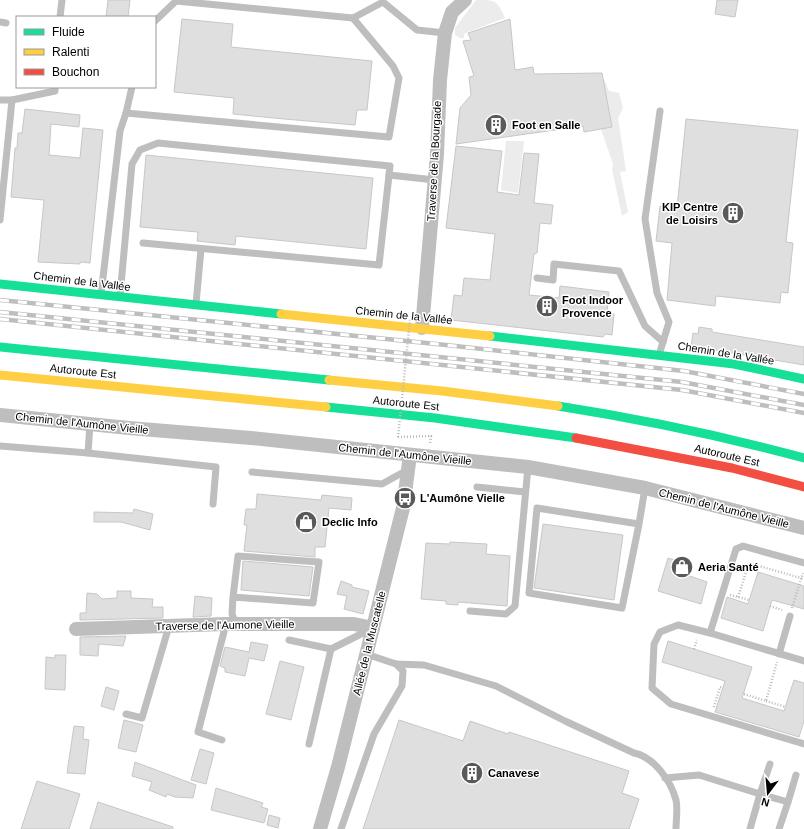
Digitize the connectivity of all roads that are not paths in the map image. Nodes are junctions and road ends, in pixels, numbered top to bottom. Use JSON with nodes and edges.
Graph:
{"nodes":[{"id":1,"x":62,"y":0,"type":"edge"},
{"id":2,"x":465,"y":0,"type":"edge"},
{"id":3,"x":383,"y":1,"type":"edge"},
{"id":4,"x":60,"y":16,"type":"edge"},
{"id":5,"x":353,"y":18,"type":"junction"},
{"id":6,"x":156,"y":20,"type":"edge"},
{"id":7,"x":445,"y":33,"type":"junction"},
{"id":8,"x":56,"y":88,"type":"edge"},
{"id":9,"x":132,"y":88,"type":"edge"},
{"id":10,"x":0,"y":100,"type":"edge"},
{"id":11,"x":12,"y":100,"type":"junction"},
{"id":12,"x":660,"y":111,"type":"dead end"},
{"id":13,"x":126,"y":113,"type":"junction"},
{"id":14,"x":389,"y":175,"type":"junction"},
{"id":15,"x":434,"y":180,"type":"junction"},
{"id":16,"x":0,"y":220,"type":"edge"},
{"id":17,"x":143,"y":243,"type":"dead end"},
{"id":18,"x":201,"y":249,"type":"junction"},
{"id":19,"x":537,"y":278,"type":"dead end"},
{"id":20,"x":0,"y":284,"type":"edge"},
{"id":21,"x":100,"y":296,"type":"junction"},
{"id":22,"x":120,"y":298,"type":"junction"},
{"id":23,"x":196,"y":306,"type":"junction"},
{"id":24,"x":422,"y":328,"type":"junction"},
{"id":25,"x":663,"y":342,"type":"junction"},
{"id":26,"x":0,"y":347,"type":"edge"},
{"id":27,"x":659,"y":356,"type":"junction"},
{"id":28,"x":0,"y":375,"type":"edge"},
{"id":29,"x":804,"y":379,"type":"edge"},
{"id":30,"x":0,"y":415,"type":"edge"},
{"id":31,"x":90,"y":424,"type":"junction"},
{"id":32,"x":0,"y":446,"type":"edge"},
{"id":33,"x":88,"y":453,"type":"junction"},
{"id":34,"x":410,"y":455,"type":"junction"},
{"id":35,"x":804,"y":458,"type":"edge"},
{"id":36,"x":528,"y":467,"type":"junction"},
{"id":37,"x":409,"y":469,"type":"junction"},
{"id":38,"x":252,"y":472,"type":"dead end"},
{"id":39,"x":804,"y":486,"type":"edge"},
{"id":40,"x":477,"y":487,"type":"dead end"},
{"id":41,"x":645,"y":488,"type":"junction"},
{"id":42,"x":525,"y":492,"type":"junction"},
{"id":43,"x":213,"y":504,"type":"dead end"},
{"id":44,"x":639,"y":524,"type":"junction"},
{"id":45,"x":804,"y":528,"type":"edge"},
{"id":46,"x":804,"y":563,"type":"edge"},
{"id":47,"x":233,"y":597,"type":"junction"},
{"id":48,"x":470,"y":611,"type":"dead end"},
{"id":49,"x":790,"y":616,"type":"road end"},
{"id":50,"x":231,"y":624,"type":"junction"},
{"id":51,"x":169,"y":626,"type":"junction"},
{"id":52,"x":373,"y":628,"type":"junction"},
{"id":53,"x":76,"y":629,"type":"dead end"},
{"id":54,"x":710,"y":633,"type":"junction"},
{"id":55,"x":289,"y":640,"type":"dead end"},
{"id":56,"x":331,"y":649,"type":"junction"},
{"id":57,"x":366,"y":654,"type":"junction"},
{"id":58,"x":779,"y":654,"type":"junction"},
{"id":59,"x":804,"y":661,"type":"edge"},
{"id":60,"x":396,"y":664,"type":"junction"},
{"id":61,"x":126,"y":714,"type":"dead end"},
{"id":62,"x":222,"y":740,"type":"dead end"},
{"id":63,"x":309,"y":744,"type":"dead end"},
{"id":64,"x":804,"y":744,"type":"edge"},
{"id":65,"x":770,"y":764,"type":"dead end"},
{"id":66,"x":796,"y":775,"type":"dead end"},
{"id":67,"x":666,"y":778,"type":"junction"},
{"id":68,"x":760,"y":794,"type":"junction"},
{"id":69,"x":788,"y":802,"type":"junction"},
{"id":70,"x":320,"y":829,"type":"edge"},
{"id":71,"x":341,"y":829,"type":"edge"},
{"id":72,"x":676,"y":829,"type":"edge"},
{"id":73,"x":750,"y":829,"type":"edge"},
{"id":74,"x":779,"y":829,"type":"edge"}],
"edges":[{"from":1,"to":4,"type":"lane"},
{"from":2,"to":7,"type":"street","name":"Traverse de la Bourgade"},
{"from":3,"to":5,"type":"lane"},
{"from":3,"to":7,"type":"lane"},
{"from":5,"to":6,"type":"lane"},
{"from":5,"to":13,"type":"lane"},
{"from":7,"to":15,"type":"street","name":"Traverse de la Bourgade"},
{"from":8,"to":11,"type":"lane"},
{"from":9,"to":13,"type":"lane"},
{"from":10,"to":11,"type":"lane"},
{"from":11,"to":16,"type":"lane"},
{"from":12,"to":25,"type":"lane"},
{"from":13,"to":21,"type":"lane"},
{"from":14,"to":15,"type":"lane"},
{"from":14,"to":18,"type":"lane"},
{"from":14,"to":22,"type":"lane"},
{"from":15,"to":24,"type":"street","name":"Traverse de la Bourgade"},
{"from":17,"to":18,"type":"lane"},
{"from":18,"to":23,"type":"lane"},
{"from":19,"to":25,"type":"lane"},
{"from":20,"to":21,"type":"main road","name":"Chemin de la Vallée"},
{"from":21,"to":22,"type":"main road","name":"Chemin de la Vallée"},
{"from":22,"to":23,"type":"main road","name":"Chemin de la Vallée"},
{"from":23,"to":24,"type":"main road","name":"Chemin de la Vallée"},
{"from":24,"to":27,"type":"main road","name":"Chemin de la Vallée"},
{"from":25,"to":27,"type":"lane"},
{"from":26,"to":35,"type":"main road","name":"Autoroute Est"},
{"from":27,"to":29,"type":"main road","name":"Chemin de la Vallée"},
{"from":28,"to":39,"type":"main road","name":"Autoroute Est"},
{"from":30,"to":31,"type":"street","name":"Chemin de l'Aumône Vieille"},
{"from":31,"to":33,"type":"lane"},
{"from":31,"to":34,"type":"street","name":"Chemin de l'Aumône Vieille"},
{"from":32,"to":33,"type":"lane"},
{"from":33,"to":43,"type":"lane"},
{"from":34,"to":36,"type":"street","name":"Chemin de l'Aumône Vieille"},
{"from":34,"to":37,"type":"street","name":"Allée de la Muscatelle"},
{"from":36,"to":41,"type":"street","name":"Chemin de l'Aumône Vieille"},
{"from":36,"to":42,"type":"lane"},
{"from":37,"to":38,"type":"lane"},
{"from":37,"to":52,"type":"street","name":"Allée de la Muscatelle"},
{"from":40,"to":42,"type":"lane"},
{"from":41,"to":44,"type":"lane"},
{"from":41,"to":45,"type":"street","name":"Chemin de l'Aumône Vieille"},
{"from":42,"to":48,"type":"lane"},
{"from":44,"to":44,"type":"lane"},
{"from":46,"to":54,"type":"lane"},
{"from":47,"to":47,"type":"lane"},
{"from":47,"to":50,"type":"lane"},
{"from":49,"to":58,"type":"lane"},
{"from":50,"to":51,"type":"street","name":"Traverse de l'Aumone Vieille"},
{"from":50,"to":52,"type":"street","name":"Traverse de l'Aumone Vieille"},
{"from":50,"to":62,"type":"lane"},
{"from":51,"to":53,"type":"street","name":"Traverse de l'Aumone Vieille"},
{"from":51,"to":61,"type":"lane"},
{"from":52,"to":56,"type":"lane"},
{"from":52,"to":57,"type":"street","name":"Allée de la Muscatelle"},
{"from":54,"to":58,"type":"lane"},
{"from":54,"to":64,"type":"lane"},
{"from":55,"to":56,"type":"lane"},
{"from":56,"to":63,"type":"lane"},
{"from":57,"to":60,"type":"lane"},
{"from":57,"to":70,"type":"street","name":"Allée de la Muscatelle"},
{"from":58,"to":59,"type":"lane"},
{"from":60,"to":67,"type":"lane"},
{"from":60,"to":71,"type":"lane"},
{"from":65,"to":68,"type":"lane"},
{"from":66,"to":69,"type":"lane"},
{"from":67,"to":68,"type":"lane"},
{"from":67,"to":72,"type":"lane"},
{"from":68,"to":69,"type":"lane"},
{"from":68,"to":73,"type":"lane"},
{"from":69,"to":74,"type":"lane"}]}
